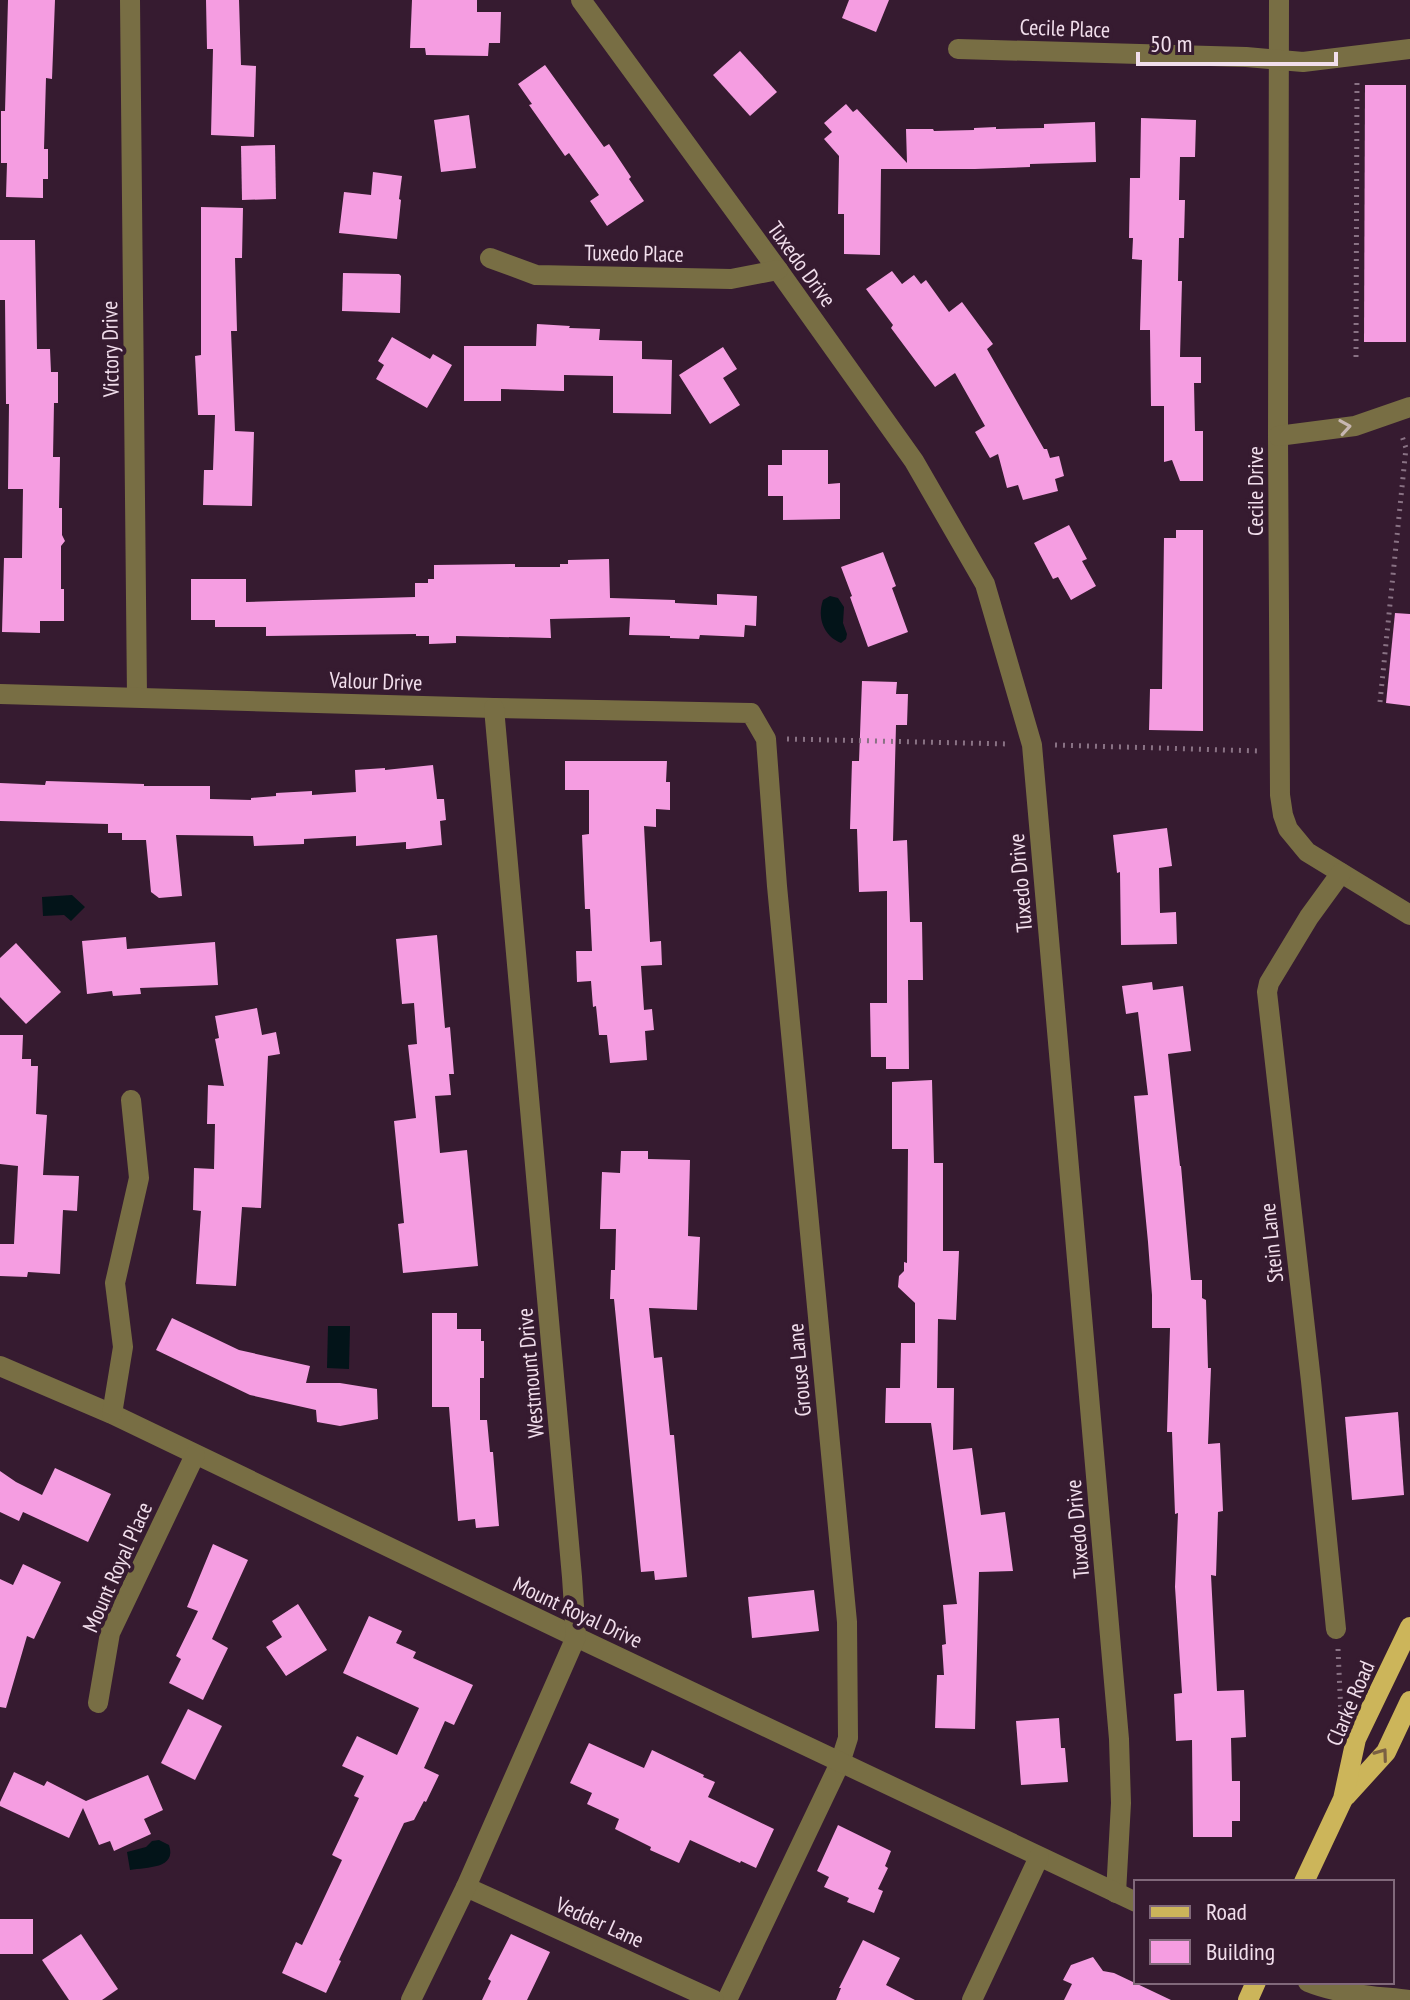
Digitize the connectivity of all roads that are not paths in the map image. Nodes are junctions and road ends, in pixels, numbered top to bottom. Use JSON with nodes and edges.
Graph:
{"nodes":[{"id":1,"x":130,"y":0,"type":"edge"},
{"id":2,"x":581,"y":0,"type":"edge"},
{"id":3,"x":1279,"y":0,"type":"edge"},
{"id":4,"x":958,"y":49,"type":"dead end"},
{"id":5,"x":1410,"y":49,"type":"edge"},
{"id":6,"x":1280,"y":61,"type":"junction"},
{"id":7,"x":490,"y":258,"type":"dead end"},
{"id":8,"x":778,"y":270,"type":"junction"},
{"id":9,"x":1410,"y":407,"type":"edge"},
{"id":10,"x":1278,"y":436,"type":"junction"},
{"id":11,"x":0,"y":694,"type":"edge"},
{"id":12,"x":137,"y":697,"type":"junction"},
{"id":13,"x":494,"y":708,"type":"junction"},
{"id":14,"x":751,"y":713,"type":"joint"},
{"id":15,"x":1341,"y":873,"type":"junction"},
{"id":16,"x":1410,"y":915,"type":"edge"},
{"id":17,"x":131,"y":1100,"type":"dead end"},
{"id":18,"x":0,"y":1366,"type":"edge"},
{"id":19,"x":112,"y":1414,"type":"junction"},
{"id":20,"x":195,"y":1455,"type":"junction"},
{"id":21,"x":1410,"y":1627,"type":"edge"},
{"id":22,"x":1336,"y":1629,"type":"road end"},
{"id":23,"x":576,"y":1637,"type":"junction"},
{"id":24,"x":1410,"y":1701,"type":"edge"},
{"id":25,"x":98,"y":1703,"type":"dead end"},
{"id":26,"x":840,"y":1763,"type":"junction"},
{"id":27,"x":1343,"y":1799,"type":"junction"},
{"id":28,"x":1039,"y":1857,"type":"junction"},
{"id":29,"x":1305,"y":1880,"type":"edge"},
{"id":30,"x":466,"y":1887,"type":"junction"},
{"id":31,"x":1116,"y":1893,"type":"junction"},
{"id":32,"x":1134,"y":1901,"type":"edge"},
{"id":33,"x":1313,"y":1984,"type":"edge"},
{"id":34,"x":411,"y":2000,"type":"edge"},
{"id":35,"x":714,"y":2000,"type":"edge"},
{"id":36,"x":727,"y":2000,"type":"edge"},
{"id":37,"x":972,"y":2000,"type":"edge"},
{"id":38,"x":1410,"y":2000,"type":"edge"}],
"edges":[{"from":1,"to":12,"type":"street","name":"Victory Drive"},
{"from":2,"to":8,"type":"street","name":"Tuxedo Drive"},
{"from":3,"to":6,"type":"street","name":"Cecile Drive"},
{"from":4,"to":6,"type":"street","name":"Cecile Place"},
{"from":5,"to":6,"type":"street","name":"Cecile Place"},
{"from":6,"to":10,"type":"street","name":"Cecile Drive"},
{"from":7,"to":8,"type":"street","name":"Tuxedo Place"},
{"from":8,"to":31,"type":"street","name":"Tuxedo Drive"},
{"from":10,"to":9,"type":"street","one_way":true},
{"from":10,"to":15,"type":"street","name":"Cecile Drive"},
{"from":11,"to":12,"type":"street","name":"Valour Drive"},
{"from":12,"to":13,"type":"street","name":"Valour Drive"},
{"from":13,"to":14,"type":"street","name":"Valour Drive"},
{"from":13,"to":23,"type":"street","name":"Westmount Drive"},
{"from":14,"to":26,"type":"street","name":"Grouse Lane"},
{"from":15,"to":16,"type":"street","name":"Cecile Drive"},
{"from":15,"to":22,"type":"street","name":"Stein Lane"},
{"from":17,"to":19,"type":"street"},
{"from":18,"to":19,"type":"street","name":"Mount Royal Drive"},
{"from":19,"to":20,"type":"street","name":"Mount Royal Drive"},
{"from":20,"to":23,"type":"street","name":"Mount Royal Drive"},
{"from":20,"to":25,"type":"street","name":"Mount Royal Place"},
{"from":21,"to":27,"type":"main road","name":"Clarke Road"},
{"from":23,"to":26,"type":"street","name":"Mount Royal Drive"},
{"from":23,"to":30,"type":"street","name":"Westmount Drive"},
{"from":27,"to":24,"type":"main road","name":"Clarke Road","one_way":true},
{"from":26,"to":28,"type":"street","name":"Mount Royal Drive"},
{"from":26,"to":36,"type":"street","name":"Grouse Lane"},
{"from":27,"to":29,"type":"main road","name":"Clarke Road"},
{"from":28,"to":31,"type":"street","name":"Mount Royal Drive"},
{"from":28,"to":37,"type":"street"},
{"from":30,"to":34,"type":"street","name":"Westmount Drive"},
{"from":30,"to":35,"type":"street","name":"Vedder Lane"},
{"from":31,"to":32,"type":"street","name":"Mount Royal Drive"},
{"from":33,"to":38,"type":"street"}]}
